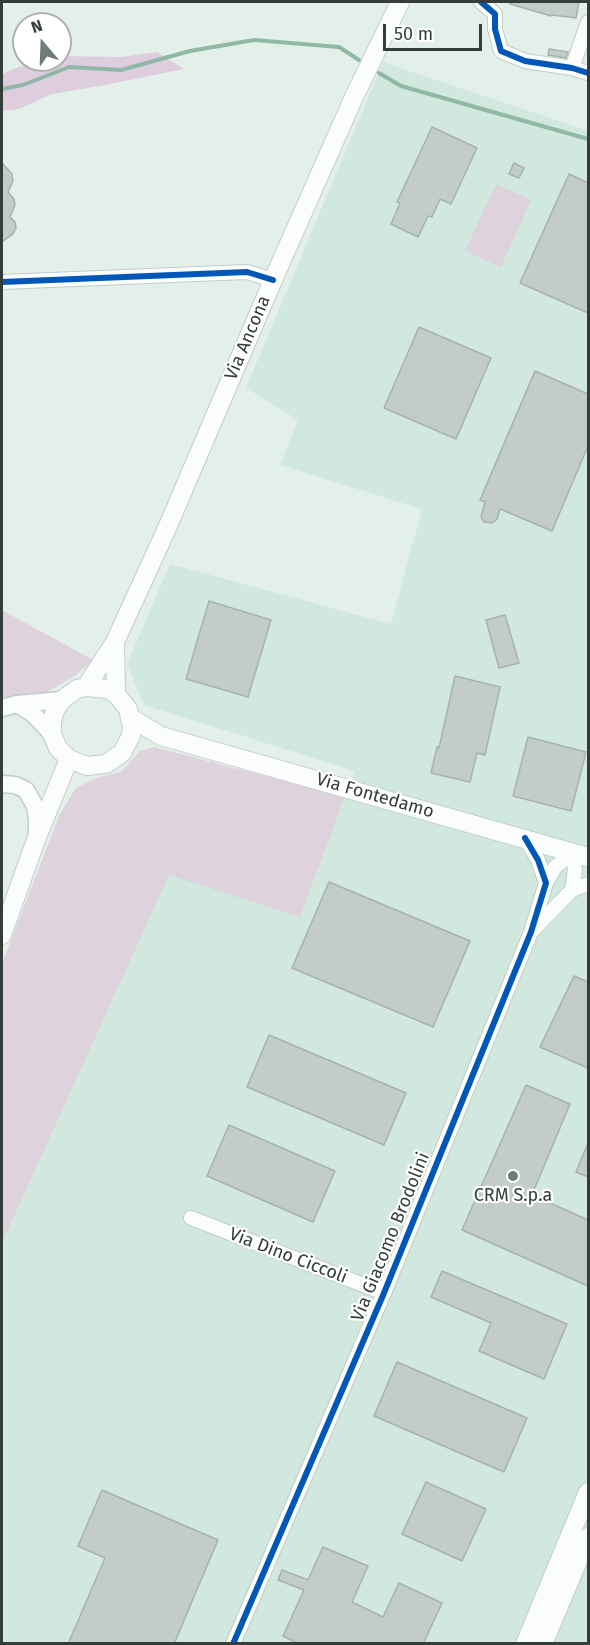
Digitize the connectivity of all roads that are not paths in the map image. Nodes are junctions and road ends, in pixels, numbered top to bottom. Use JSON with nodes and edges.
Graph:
{"nodes":[{"id":1,"x":400,"y":2,"type":"edge"},
{"id":2,"x":481,"y":2,"type":"edge"},
{"id":3,"x":588,"y":22,"type":"edge"},
{"id":4,"x":572,"y":68,"type":"junction"},
{"id":5,"x":588,"y":73,"type":"edge"},
{"id":6,"x":273,"y":280,"type":"junction"},
{"id":7,"x":2,"y":282,"type":"edge"},
{"id":8,"x":114,"y":642,"type":"junction"},
{"id":9,"x":86,"y":687,"type":"junction"},
{"id":10,"x":116,"y":694,"type":"junction"},
{"id":11,"x":62,"y":700,"type":"junction"},
{"id":12,"x":9,"y":706,"type":"edge"},
{"id":13,"x":131,"y":718,"type":"junction"},
{"id":14,"x":52,"y":734,"type":"junction"},
{"id":15,"x":161,"y":736,"type":"junction"},
{"id":16,"x":127,"y":745,"type":"junction"},
{"id":17,"x":69,"y":759,"type":"junction"},
{"id":18,"x":87,"y":766,"type":"junction"},
{"id":19,"x":2,"y":784,"type":"edge"},
{"id":20,"x":51,"y":804,"type":"junction"},
{"id":21,"x":37,"y":837,"type":"junction"},
{"id":22,"x":525,"y":838,"type":"junction"},
{"id":23,"x":581,"y":855,"type":"edge"},
{"id":24,"x":546,"y":883,"type":"junction"},
{"id":25,"x":588,"y":884,"type":"edge"},
{"id":26,"x":572,"y":890,"type":"junction"},
{"id":27,"x":531,"y":932,"type":"junction"},
{"id":28,"x":2,"y":935,"type":"edge"},
{"id":29,"x":191,"y":1218,"type":"dead end"},
{"id":30,"x":384,"y":1293,"type":"junction"},
{"id":31,"x":588,"y":1492,"type":"edge"},
{"id":32,"x":588,"y":1537,"type":"edge"},
{"id":33,"x":233,"y":1644,"type":"edge"},
{"id":34,"x":525,"y":1644,"type":"edge"},
{"id":35,"x":543,"y":1644,"type":"edge"}],
"edges":[{"from":1,"to":6,"type":"main road","name":"Via Ancona"},
{"from":2,"to":4,"type":"street"},
{"from":3,"to":4,"type":"street"},
{"from":4,"to":5,"type":"street"},
{"from":6,"to":7,"type":"street"},
{"from":6,"to":8,"type":"main road","name":"Via Ancona"},
{"from":8,"to":9,"type":"main road","name":"Via Ancona"},
{"from":8,"to":10,"type":"main road","name":"Via Ancona"},
{"from":9,"to":10,"type":"main road"},
{"from":9,"to":11,"type":"main road","name":"Via Ancona"},
{"from":10,"to":13,"type":"main road","name":"Via Ancona"},
{"from":11,"to":12,"type":"street"},
{"from":11,"to":14,"type":"main road"},
{"from":12,"to":14,"type":"street"},
{"from":13,"to":15,"type":"main road","name":"Via Fontedamo"},
{"from":13,"to":16,"type":"main road"},
{"from":14,"to":17,"type":"main road"},
{"from":15,"to":16,"type":"main road"},
{"from":15,"to":22,"type":"main road","name":"Via Fontedamo"},
{"from":16,"to":18,"type":"main road"},
{"from":17,"to":18,"type":"main road"},
{"from":17,"to":20,"type":"main road"},
{"from":18,"to":20,"type":"main road"},
{"from":19,"to":21,"type":"street"},
{"from":20,"to":21,"type":"main road"},
{"from":21,"to":28,"type":"main road"},
{"from":22,"to":23,"type":"main road","name":"Via Fontedamo"},
{"from":22,"to":24,"type":"street"},
{"from":23,"to":24,"type":"street","name":"Via Giacomo Brodolini"},
{"from":23,"to":26,"type":"street"},
{"from":24,"to":27,"type":"street","name":"Via Giacomo Brodolini"},
{"from":25,"to":26,"type":"street","name":"Via Giacomo Brodolini"},
{"from":26,"to":27,"type":"street","name":"Via Giacomo Brodolini"},
{"from":27,"to":30,"type":"street","name":"Via Giacomo Brodolini"},
{"from":29,"to":30,"type":"street","name":"Via Dino Ciccoli"},
{"from":30,"to":33,"type":"street","name":"Via Giacomo Brodolini"},
{"from":31,"to":34,"type":"main road"},
{"from":32,"to":35,"type":"main road"}]}
